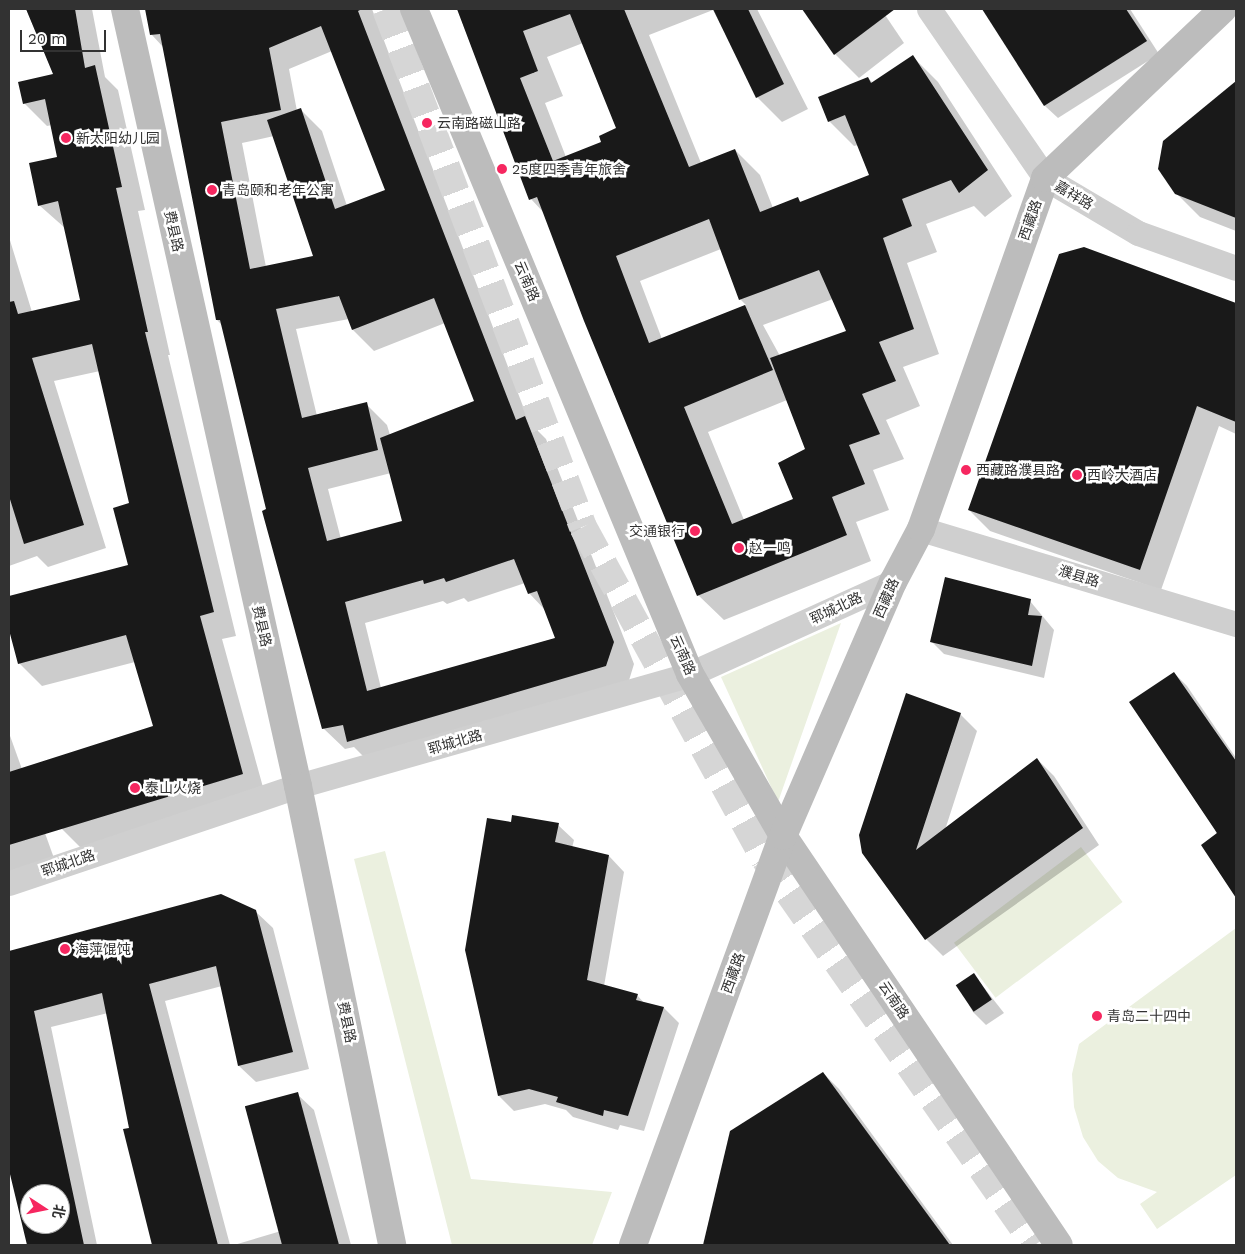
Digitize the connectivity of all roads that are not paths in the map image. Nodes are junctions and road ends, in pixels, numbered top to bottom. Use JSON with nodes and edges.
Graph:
{"nodes":[{"id":1,"x":125,"y":9,"type":"edge"},
{"id":2,"x":414,"y":9,"type":"edge"},
{"id":3,"x":929,"y":9,"type":"edge"},
{"id":4,"x":1223,"y":9,"type":"edge"},
{"id":5,"x":1045,"y":178,"type":"junction"},
{"id":6,"x":1236,"y":268,"type":"edge"},
{"id":7,"x":922,"y":529,"type":"junction"},
{"id":8,"x":893,"y":582,"type":"junction"},
{"id":9,"x":1236,"y":624,"type":"edge"},
{"id":10,"x":690,"y":674,"type":"junction"},
{"id":11,"x":298,"y":786,"type":"junction"},
{"id":12,"x":783,"y":836,"type":"junction"},
{"id":13,"x":9,"y":883,"type":"edge"},
{"id":14,"x":392,"y":1245,"type":"edge"},
{"id":15,"x":633,"y":1245,"type":"edge"},
{"id":16,"x":1059,"y":1245,"type":"edge"}],
"edges":[{"from":1,"to":11,"type":"street","name":"费县路"},
{"from":2,"to":10,"type":"street","name":"云南路"},
{"from":3,"to":5,"type":"street","name":"嘉祥路"},
{"from":4,"to":5,"type":"street","name":"西藏路"},
{"from":5,"to":6,"type":"street","name":"嘉祥路"},
{"from":5,"to":7,"type":"street","name":"西藏路"},
{"from":7,"to":8,"type":"street","name":"西藏路"},
{"from":7,"to":9,"type":"street","name":"濮县路"},
{"from":8,"to":10,"type":"street","name":"郓城北路"},
{"from":8,"to":12,"type":"street","name":"西藏路"},
{"from":10,"to":11,"type":"street","name":"郓城北路"},
{"from":10,"to":12,"type":"street","name":"云南路"},
{"from":11,"to":13,"type":"street","name":"郓城北路"},
{"from":11,"to":14,"type":"street","name":"费县路"},
{"from":12,"to":15,"type":"street","name":"西藏路"},
{"from":12,"to":16,"type":"street","name":"云南路"}]}
